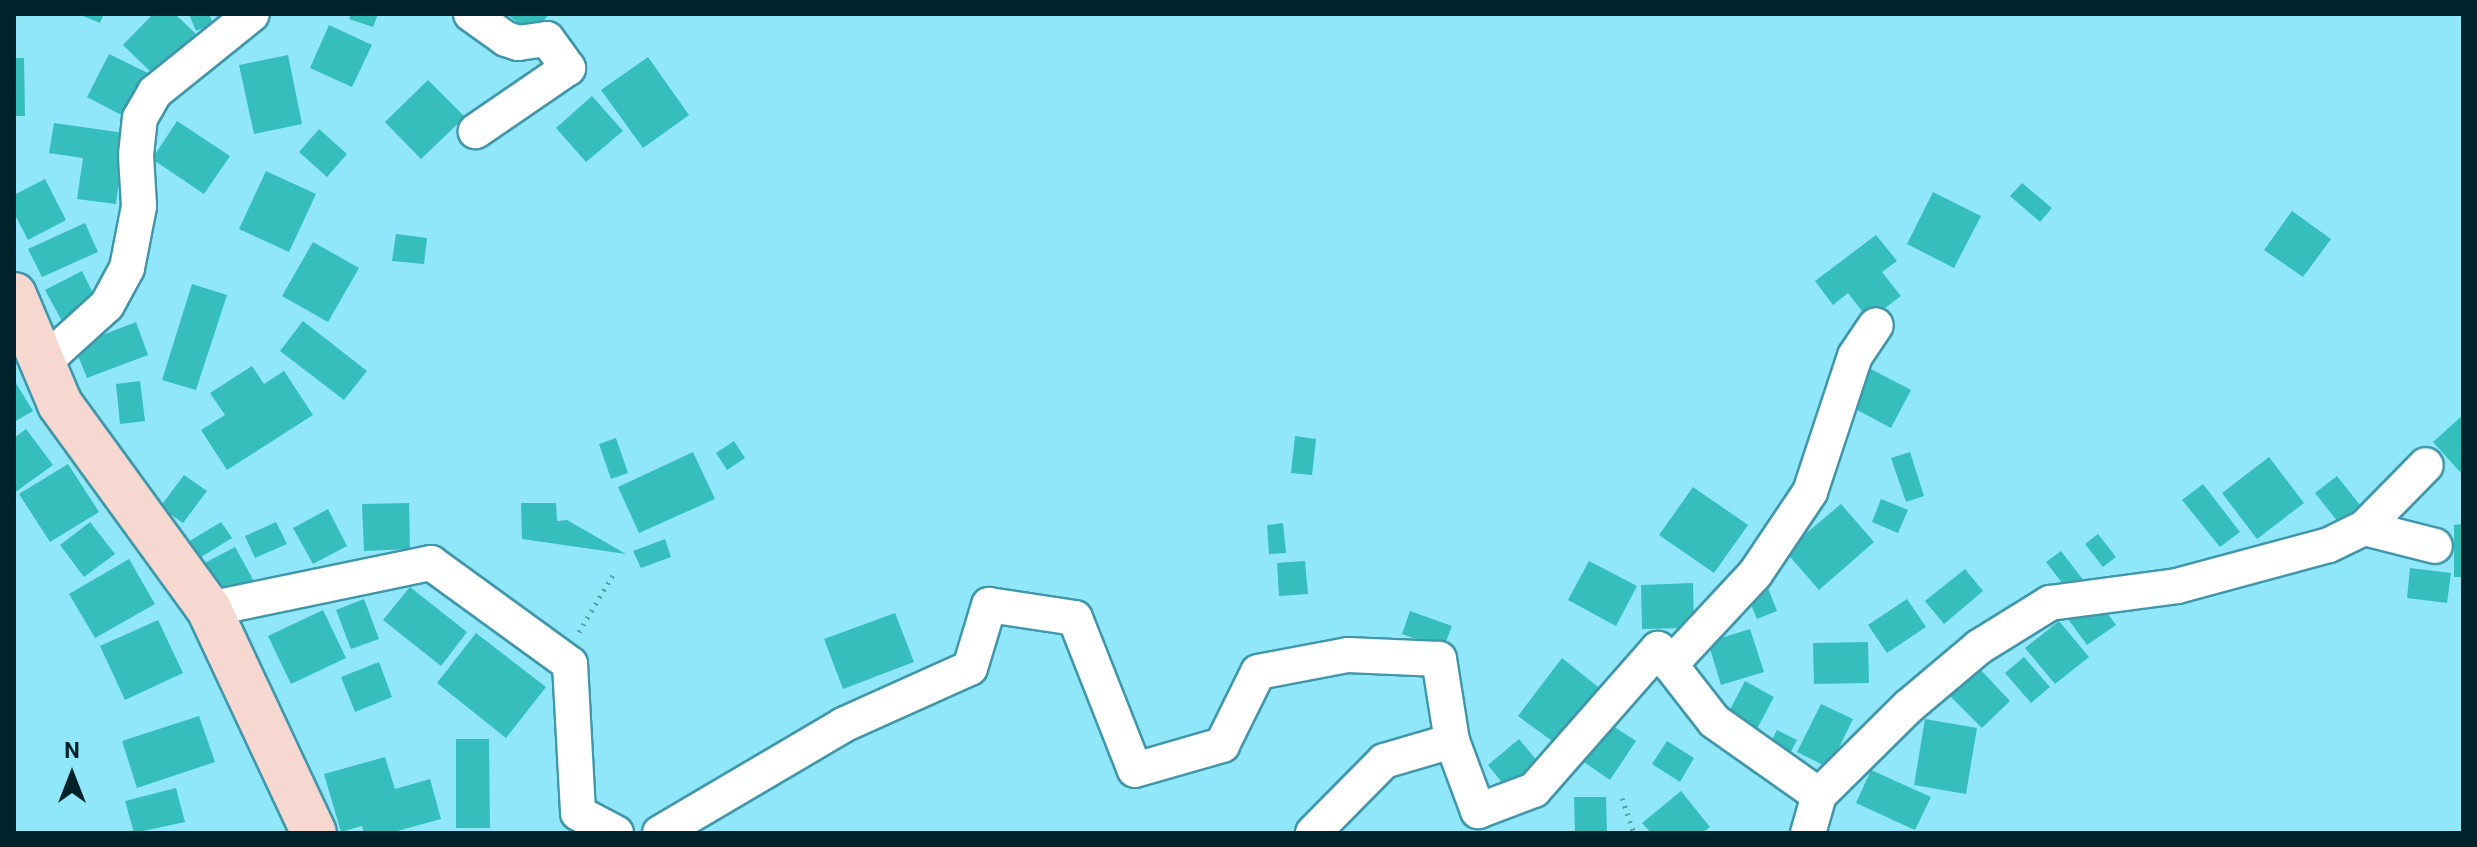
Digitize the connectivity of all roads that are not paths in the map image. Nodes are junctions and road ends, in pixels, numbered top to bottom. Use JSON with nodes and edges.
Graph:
{"nodes":[{"id":1,"x":252,"y":14,"type":"edge"},
{"id":2,"x":471,"y":14,"type":"edge"},
{"id":3,"x":476,"y":131,"type":"dead end"},
{"id":4,"x":14,"y":295,"type":"edge"},
{"id":5,"x":1876,"y":325,"type":"dead end"},
{"id":6,"x":43,"y":363,"type":"junction"},
{"id":7,"x":2426,"y":465,"type":"dead end"},
{"id":8,"x":2364,"y":528,"type":"junction"},
{"id":9,"x":2435,"y":546,"type":"dead end"},
{"id":10,"x":209,"y":609,"type":"junction"},
{"id":11,"x":1670,"y":665,"type":"junction"},
{"id":12,"x":1452,"y":741,"type":"junction"},
{"id":13,"x":1819,"y":795,"type":"junction"},
{"id":14,"x":314,"y":833,"type":"edge"},
{"id":15,"x":616,"y":833,"type":"edge"},
{"id":16,"x":660,"y":833,"type":"edge"},
{"id":17,"x":1313,"y":833,"type":"edge"},
{"id":18,"x":1808,"y":833,"type":"edge"}],
"edges":[{"from":1,"to":6,"type":"street"},
{"from":2,"to":3,"type":"street"},
{"from":4,"to":6,"type":"main road"},
{"from":5,"to":11,"type":"street"},
{"from":6,"to":10,"type":"main road"},
{"from":7,"to":8,"type":"street"},
{"from":8,"to":9,"type":"street"},
{"from":8,"to":13,"type":"street"},
{"from":10,"to":14,"type":"main road"},
{"from":10,"to":15,"type":"street"},
{"from":11,"to":12,"type":"street"},
{"from":11,"to":13,"type":"street"},
{"from":12,"to":16,"type":"street"},
{"from":12,"to":17,"type":"street"},
{"from":13,"to":18,"type":"street"}]}
